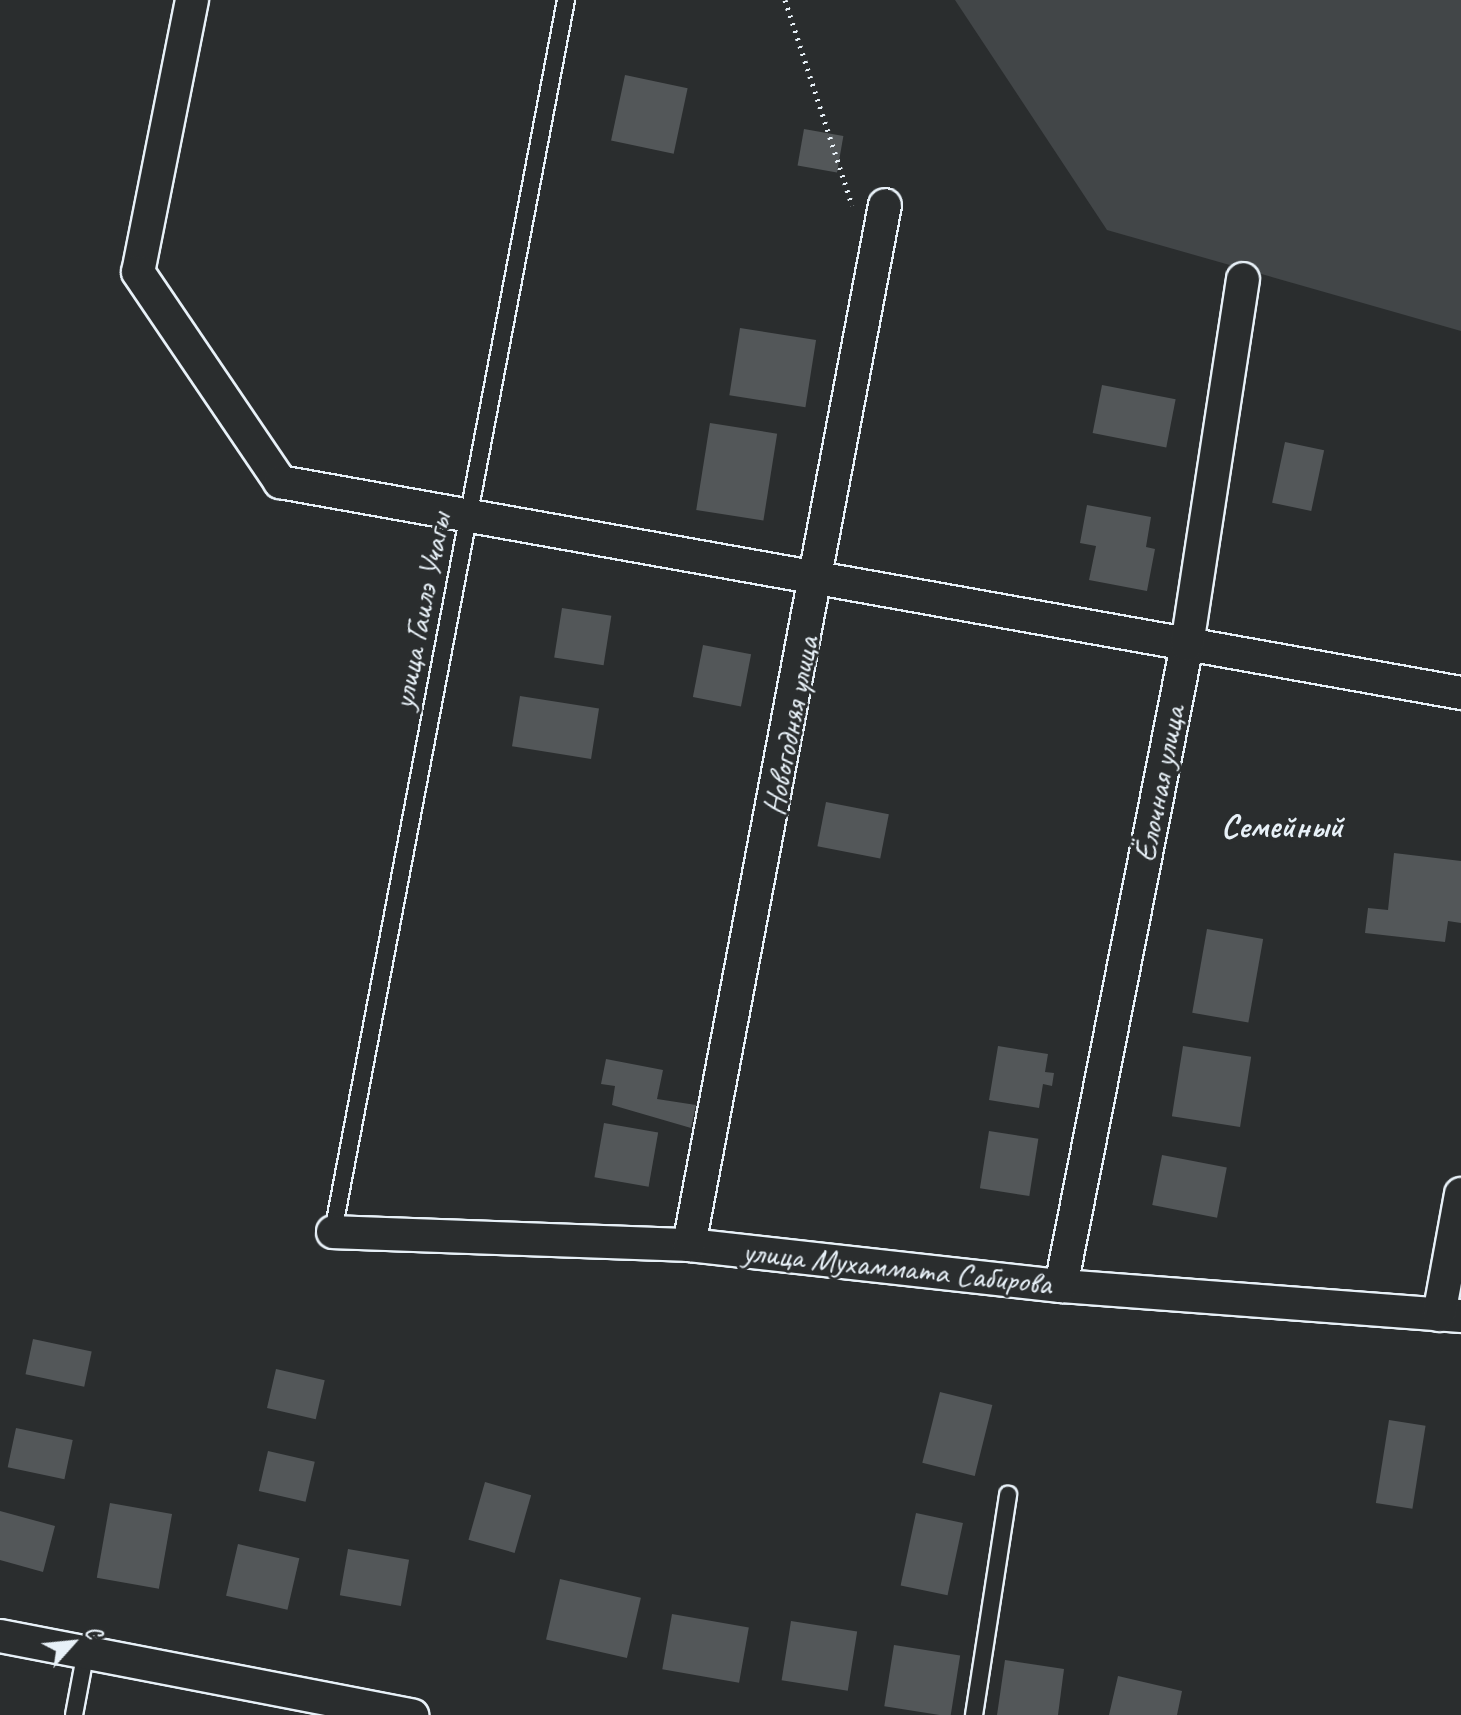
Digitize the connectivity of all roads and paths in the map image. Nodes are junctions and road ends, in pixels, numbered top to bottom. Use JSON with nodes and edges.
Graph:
{"nodes":[{"id":1,"x":192,"y":0,"type":"edge"},
{"id":2,"x":566,"y":0,"type":"edge"},
{"id":3,"x":785,"y":0,"type":"edge"},
{"id":4,"x":871,"y":211,"type":"joint"},
{"id":5,"x":1243,"y":279,"type":"dead end"},
{"id":6,"x":468,"y":518,"type":"junction"},
{"id":7,"x":820,"y":577,"type":"junction"},
{"id":8,"x":1187,"y":645,"type":"junction"},
{"id":9,"x":1461,"y":693,"type":"edge"},
{"id":10,"x":1461,"y":1194,"type":"edge"},
{"id":11,"x":333,"y":1232,"type":"joint"},
{"id":12,"x":689,"y":1245,"type":"junction"},
{"id":13,"x":1061,"y":1286,"type":"junction"},
{"id":14,"x":1450,"y":1315,"type":"edge"},
{"id":15,"x":1008,"y":1495,"type":"dead end"},
{"id":16,"x":0,"y":1636,"type":"edge"},
{"id":17,"x":86,"y":1651,"type":"junction"},
{"id":18,"x":74,"y":1715,"type":"edge"},
{"id":19,"x":412,"y":1715,"type":"edge"},
{"id":20,"x":974,"y":1715,"type":"edge"}],
"edges":[{"from":1,"to":6,"type":"street"},
{"from":2,"to":6,"type":"lane","name":"улица Гаилэ Учагы"},
{"from":3,"to":4,"type":"path"},
{"from":4,"to":7,"type":"street","name":"Новогодняя улица"},
{"from":5,"to":8,"type":"street","name":"Ёлочная улица"},
{"from":6,"to":7,"type":"street"},
{"from":6,"to":11,"type":"lane","name":"улица Гаилэ Учагы"},
{"from":7,"to":8,"type":"street"},
{"from":7,"to":12,"type":"street","name":"Новогодняя улица"},
{"from":8,"to":9,"type":"street"},
{"from":8,"to":13,"type":"street","name":"Ёлочная улица"},
{"from":10,"to":14,"type":"street"},
{"from":11,"to":12,"type":"street","name":"улица Мухаммата Сабирова"},
{"from":12,"to":13,"type":"street","name":"улица Мухаммата Сабирова"},
{"from":13,"to":14,"type":"street","name":"улица Мухаммата Сабирова"},
{"from":15,"to":20,"type":"lane"},
{"from":16,"to":17,"type":"street"},
{"from":17,"to":18,"type":"lane"},
{"from":17,"to":19,"type":"street"}]}
